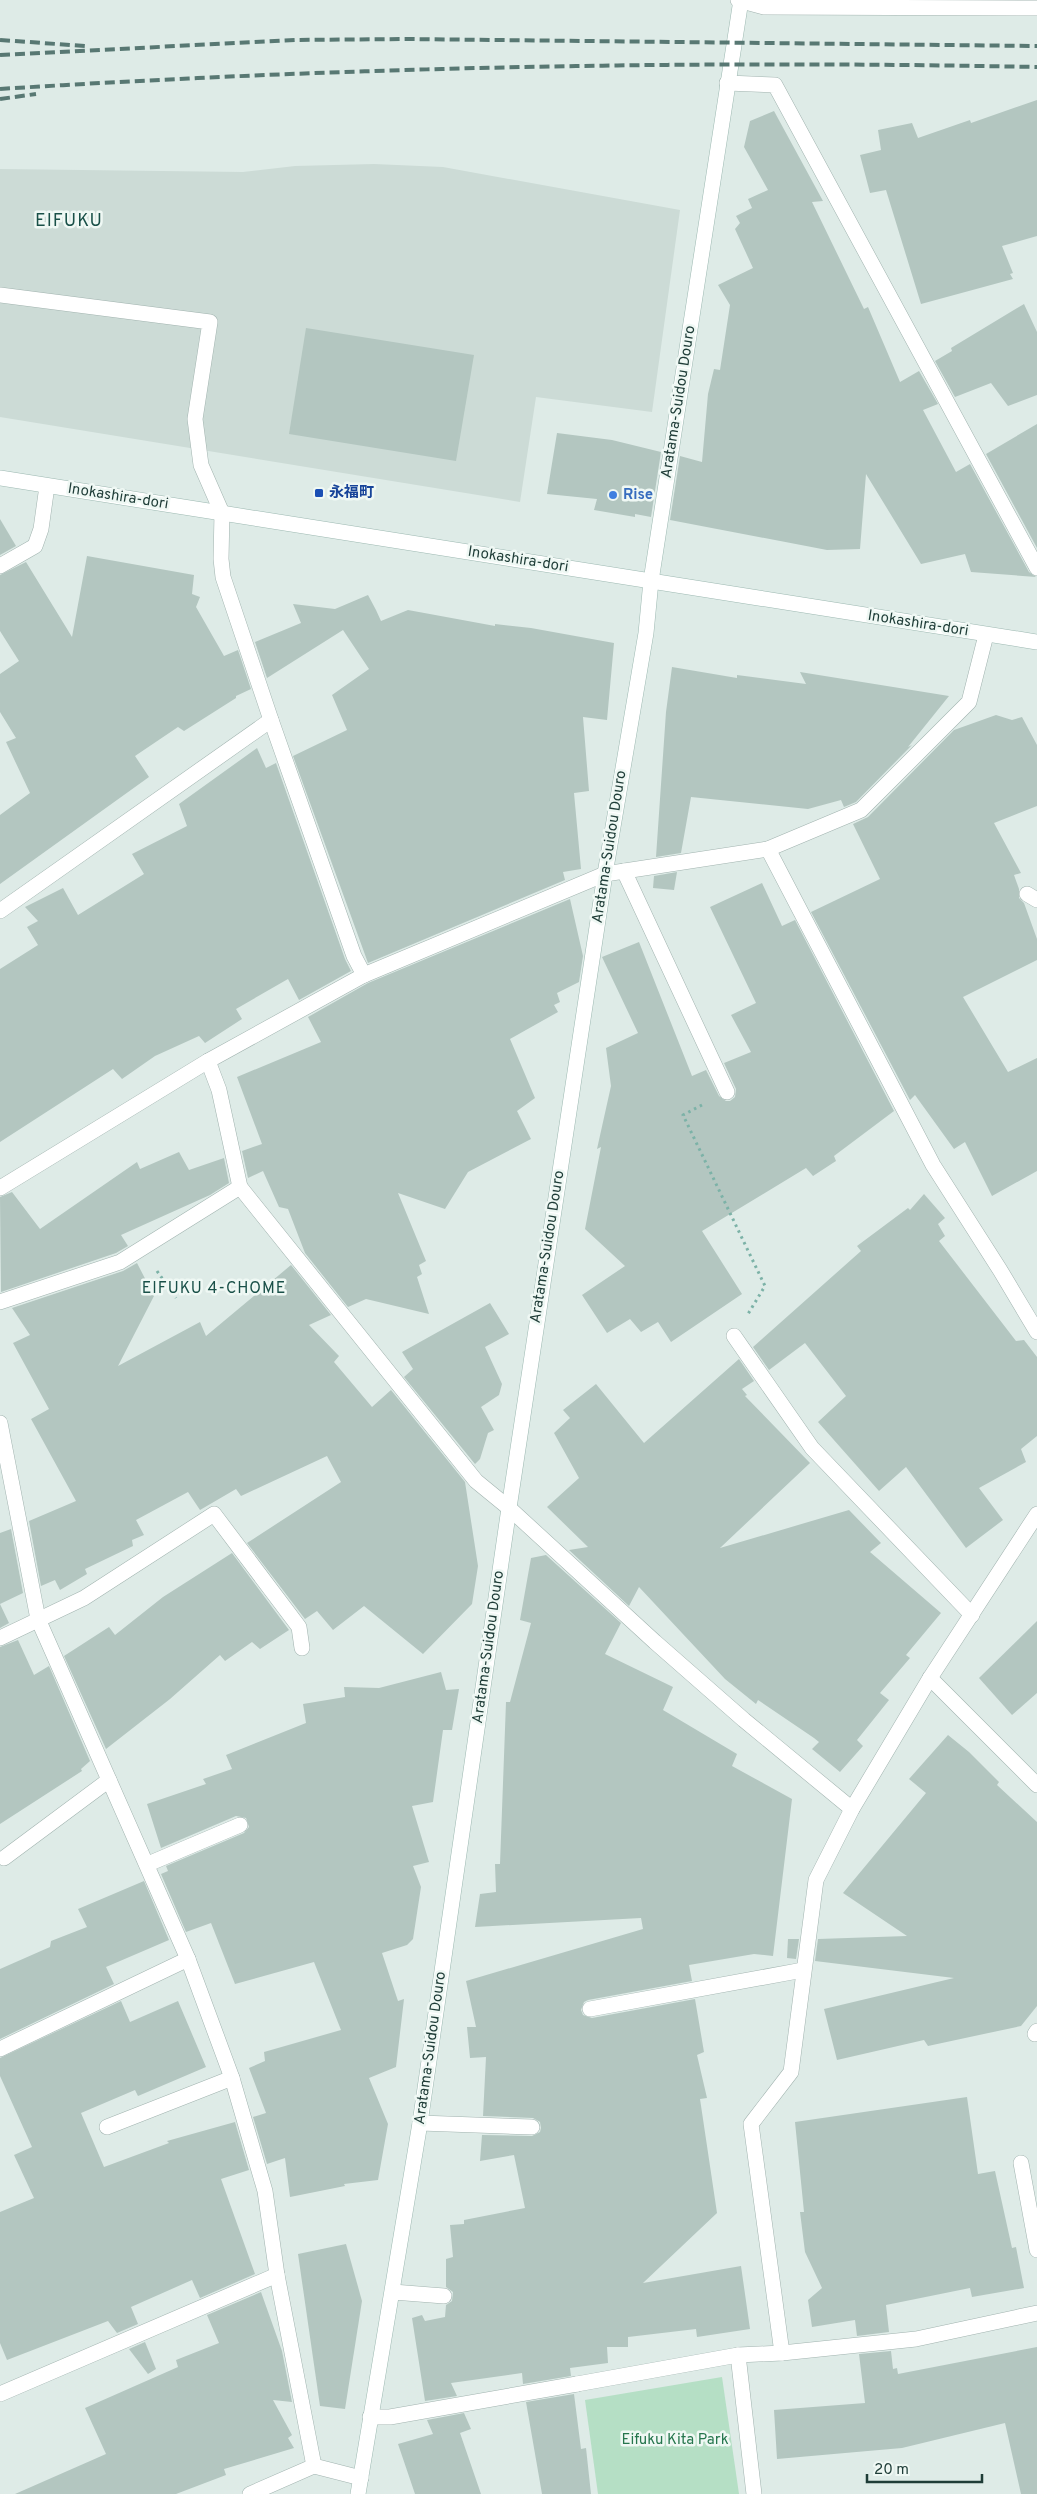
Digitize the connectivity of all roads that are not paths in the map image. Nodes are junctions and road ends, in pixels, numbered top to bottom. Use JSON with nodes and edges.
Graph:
{"nodes":[{"id":1,"x":740,"y":1,"type":"edge"},
{"id":2,"x":1037,"y":8,"type":"edge"},
{"id":3,"x":727,"y":82,"type":"junction"},
{"id":4,"x":0,"y":295,"type":"edge"},
{"id":5,"x":0,"y":478,"type":"edge"},
{"id":6,"x":47,"y":486,"type":"junction"},
{"id":7,"x":222,"y":514,"type":"junction"},
{"id":8,"x":0,"y":566,"type":"edge"},
{"id":9,"x":1037,"y":568,"type":"edge"},
{"id":10,"x":651,"y":581,"type":"junction"},
{"id":11,"x":986,"y":634,"type":"junction"},
{"id":12,"x":1037,"y":642,"type":"edge"},
{"id":13,"x":271,"y":720,"type":"junction"},
{"id":14,"x":768,"y":849,"type":"junction"},
{"id":15,"x":624,"y":871,"type":"junction"},
{"id":16,"x":605,"y":874,"type":"junction"},
{"id":17,"x":0,"y":911,"type":"edge"},
{"id":18,"x":364,"y":975,"type":"junction"},
{"id":19,"x":208,"y":1061,"type":"junction"},
{"id":20,"x":727,"y":1092,"type":"road end"},
{"id":21,"x":240,"y":1187,"type":"junction"},
{"id":22,"x":0,"y":1188,"type":"edge"},
{"id":23,"x":0,"y":1302,"type":"edge"},
{"id":24,"x":1037,"y":1332,"type":"edge"},
{"id":25,"x":734,"y":1336,"type":"road end"},
{"id":26,"x":0,"y":1423,"type":"edge"},
{"id":27,"x":509,"y":1508,"type":"junction"},
{"id":28,"x":1037,"y":1514,"type":"edge"},
{"id":29,"x":972,"y":1615,"type":"junction"},
{"id":30,"x":38,"y":1620,"type":"junction"},
{"id":31,"x":0,"y":1638,"type":"edge"},
{"id":32,"x":302,"y":1648,"type":"dead end"},
{"id":33,"x":930,"y":1678,"type":"junction"},
{"id":34,"x":109,"y":1780,"type":"junction"},
{"id":35,"x":1037,"y":1785,"type":"edge"},
{"id":36,"x":852,"y":1809,"type":"junction"},
{"id":37,"x":240,"y":1825,"type":"dead end"},
{"id":38,"x":4,"y":1858,"type":"dead end"},
{"id":39,"x":148,"y":1864,"type":"junction"},
{"id":40,"x":188,"y":1959,"type":"junction"},
{"id":41,"x":803,"y":1970,"type":"junction"},
{"id":42,"x":590,"y":2009,"type":"dead end"},
{"id":43,"x":0,"y":2049,"type":"edge"},
{"id":44,"x":232,"y":2078,"type":"junction"},
{"id":45,"x":420,"y":2123,"type":"junction"},
{"id":46,"x":107,"y":2127,"type":"dead end"},
{"id":47,"x":532,"y":2127,"type":"dead end"},
{"id":48,"x":1021,"y":2163,"type":"dead end"},
{"id":49,"x":1037,"y":2250,"type":"edge"},
{"id":50,"x":277,"y":2275,"type":"junction"},
{"id":51,"x":393,"y":2292,"type":"junction"},
{"id":52,"x":444,"y":2296,"type":"dead end"},
{"id":53,"x":1037,"y":2313,"type":"edge"},
{"id":54,"x":782,"y":2353,"type":"junction"},
{"id":55,"x":738,"y":2355,"type":"junction"},
{"id":56,"x":0,"y":2394,"type":"edge"},
{"id":57,"x":370,"y":2418,"type":"junction"},
{"id":58,"x":314,"y":2466,"type":"junction"},
{"id":59,"x":361,"y":2478,"type":"junction"},
{"id":60,"x":250,"y":2494,"type":"edge"},
{"id":61,"x":358,"y":2494,"type":"edge"},
{"id":62,"x":754,"y":2494,"type":"edge"}],
"edges":[{"from":1,"to":2,"type":"street"},
{"from":1,"to":3,"type":"street","name":"Aratama-Suidou Douro"},
{"from":3,"to":9,"type":"street"},
{"from":3,"to":10,"type":"street","name":"Aratama-Suidou Douro"},
{"from":4,"to":7,"type":"street"},
{"from":5,"to":6,"type":"street","name":"Inokashira-dori"},
{"from":6,"to":7,"type":"street","name":"Inokashira-dori"},
{"from":6,"to":8,"type":"street"},
{"from":7,"to":10,"type":"street","name":"Inokashira-dori"},
{"from":7,"to":13,"type":"street"},
{"from":10,"to":11,"type":"street","name":"Inokashira-dori"},
{"from":10,"to":16,"type":"street","name":"Aratama-Suidou Douro"},
{"from":11,"to":12,"type":"street","name":"Inokashira-dori"},
{"from":11,"to":14,"type":"street"},
{"from":13,"to":17,"type":"street"},
{"from":13,"to":18,"type":"street"},
{"from":14,"to":15,"type":"street"},
{"from":14,"to":24,"type":"street"},
{"from":15,"to":16,"type":"street"},
{"from":15,"to":20,"type":"street"},
{"from":16,"to":18,"type":"street"},
{"from":16,"to":27,"type":"street","name":"Aratama-Suidou Douro"},
{"from":18,"to":19,"type":"street"},
{"from":19,"to":21,"type":"street"},
{"from":19,"to":22,"type":"street"},
{"from":21,"to":23,"type":"street"},
{"from":21,"to":27,"type":"street"},
{"from":25,"to":29,"type":"street"},
{"from":26,"to":30,"type":"street"},
{"from":27,"to":36,"type":"street"},
{"from":27,"to":45,"type":"street","name":"Aratama-Suidou Douro"},
{"from":28,"to":29,"type":"street"},
{"from":29,"to":33,"type":"street"},
{"from":30,"to":31,"type":"street"},
{"from":30,"to":32,"type":"street"},
{"from":30,"to":34,"type":"street"},
{"from":33,"to":35,"type":"street"},
{"from":33,"to":36,"type":"street"},
{"from":34,"to":38,"type":"street"},
{"from":34,"to":39,"type":"street"},
{"from":36,"to":41,"type":"street"},
{"from":37,"to":39,"type":"street"},
{"from":39,"to":40,"type":"street"},
{"from":40,"to":43,"type":"street"},
{"from":40,"to":44,"type":"street"},
{"from":41,"to":42,"type":"street"},
{"from":41,"to":54,"type":"street"},
{"from":44,"to":46,"type":"street"},
{"from":44,"to":50,"type":"street"},
{"from":45,"to":47,"type":"street"},
{"from":45,"to":51,"type":"street","name":"Aratama-Suidou Douro"},
{"from":48,"to":49,"type":"street"},
{"from":50,"to":56,"type":"street"},
{"from":50,"to":58,"type":"street"},
{"from":51,"to":52,"type":"street"},
{"from":51,"to":57,"type":"street","name":"Aratama-Suidou Douro"},
{"from":53,"to":54,"type":"street"},
{"from":54,"to":55,"type":"street"},
{"from":55,"to":57,"type":"street"},
{"from":55,"to":62,"type":"street"},
{"from":57,"to":59,"type":"street","name":"Aratama-Suidou Douro"},
{"from":58,"to":59,"type":"street"},
{"from":58,"to":60,"type":"street"},
{"from":59,"to":61,"type":"street","name":"Aratama-Suidou Douro"}]}
